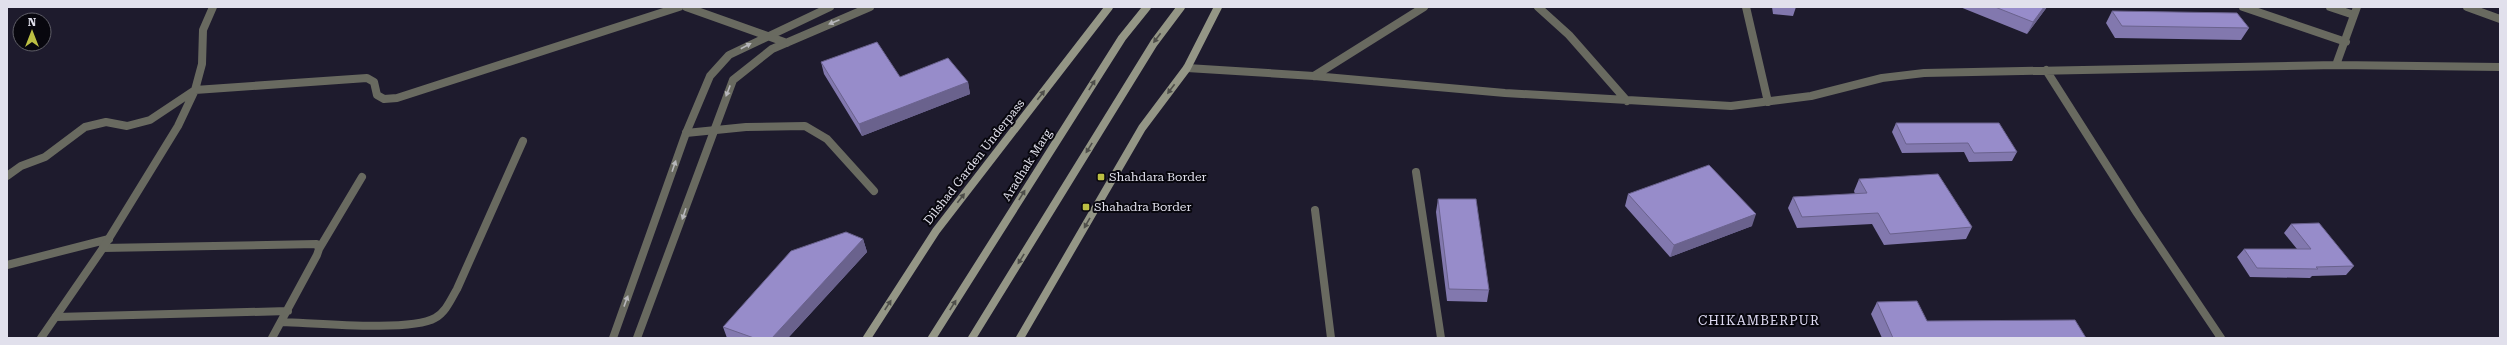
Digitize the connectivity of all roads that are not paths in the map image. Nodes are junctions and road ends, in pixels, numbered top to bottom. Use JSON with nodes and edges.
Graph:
{"nodes":[{"id":1,"x":213,"y":7,"type":"edge"},
{"id":2,"x":679,"y":7,"type":"edge"},
{"id":3,"x":686,"y":7,"type":"edge"},
{"id":4,"x":830,"y":7,"type":"edge"},
{"id":5,"x":870,"y":7,"type":"edge"},
{"id":6,"x":1109,"y":7,"type":"edge"},
{"id":7,"x":1147,"y":7,"type":"edge"},
{"id":8,"x":1181,"y":7,"type":"edge"},
{"id":9,"x":1218,"y":7,"type":"edge"},
{"id":10,"x":1424,"y":7,"type":"edge"},
{"id":11,"x":1538,"y":7,"type":"edge"},
{"id":12,"x":1746,"y":7,"type":"edge"},
{"id":13,"x":2242,"y":7,"type":"edge"},
{"id":14,"x":2330,"y":7,"type":"edge"},
{"id":15,"x":2357,"y":7,"type":"edge"},
{"id":16,"x":2467,"y":7,"type":"edge"},
{"id":17,"x":2354,"y":15,"type":"junction"},
{"id":18,"x":2500,"y":19,"type":"edge"},
{"id":19,"x":765,"y":36,"type":"junction"},
{"id":20,"x":2346,"y":42,"type":"junction"},
{"id":21,"x":786,"y":43,"type":"junction"},
{"id":22,"x":2336,"y":64,"type":"junction"},
{"id":23,"x":2500,"y":67,"type":"edge"},
{"id":24,"x":1187,"y":68,"type":"junction"},
{"id":25,"x":2046,"y":70,"type":"junction"},
{"id":26,"x":1314,"y":76,"type":"junction"},
{"id":27,"x":195,"y":90,"type":"junction"},
{"id":28,"x":1627,"y":101,"type":"junction"},
{"id":29,"x":1768,"y":102,"type":"junction"},
{"id":30,"x":712,"y":131,"type":"junction"},
{"id":31,"x":686,"y":133,"type":"junction"},
{"id":32,"x":523,"y":141,"type":"dead end"},
{"id":33,"x":1416,"y":172,"type":"dead end"},
{"id":34,"x":7,"y":176,"type":"edge"},
{"id":35,"x":362,"y":177,"type":"dead end"},
{"id":36,"x":874,"y":191,"type":"dead end"},
{"id":37,"x":1315,"y":210,"type":"dead end"},
{"id":38,"x":109,"y":239,"type":"junction"},
{"id":39,"x":103,"y":248,"type":"junction"},
{"id":40,"x":319,"y":249,"type":"junction"},
{"id":41,"x":7,"y":265,"type":"edge"},
{"id":42,"x":288,"y":311,"type":"junction"},
{"id":43,"x":56,"y":317,"type":"junction"},
{"id":44,"x":283,"y":322,"type":"junction"},
{"id":45,"x":41,"y":338,"type":"edge"},
{"id":46,"x":272,"y":338,"type":"edge"},
{"id":47,"x":613,"y":338,"type":"edge"},
{"id":48,"x":637,"y":338,"type":"edge"},
{"id":49,"x":867,"y":338,"type":"edge"},
{"id":50,"x":932,"y":338,"type":"edge"},
{"id":51,"x":972,"y":338,"type":"edge"},
{"id":52,"x":1020,"y":338,"type":"edge"},
{"id":53,"x":1331,"y":338,"type":"edge"},
{"id":54,"x":1441,"y":338,"type":"edge"},
{"id":55,"x":2221,"y":338,"type":"edge"}],
"edges":[{"from":1,"to":27,"type":"street"},
{"from":2,"to":27,"type":"street"},
{"from":3,"to":19,"type":"street"},
{"from":4,"to":19,"type":"street"},
{"from":5,"to":21,"type":"street","one_way":true},
{"from":49,"to":6,"type":"main road","name":"Dilshad Garden Underpass","one_way":true},
{"from":50,"to":7,"type":"main road","name":"Aradhak Marg","one_way":true},
{"from":8,"to":51,"type":"main road","one_way":true},
{"from":9,"to":24,"type":"main road"},
{"from":10,"to":26,"type":"street"},
{"from":11,"to":28,"type":"street"},
{"from":12,"to":29,"type":"street"},
{"from":13,"to":20,"type":"street"},
{"from":14,"to":17,"type":"street"},
{"from":15,"to":17,"type":"street"},
{"from":16,"to":18,"type":"street"},
{"from":17,"to":20,"type":"street"},
{"from":19,"to":21,"type":"street"},
{"from":31,"to":19,"type":"street","one_way":true},
{"from":20,"to":22,"type":"street"},
{"from":21,"to":30,"type":"street","one_way":true},
{"from":22,"to":23,"type":"street"},
{"from":22,"to":25,"type":"street"},
{"from":24,"to":26,"type":"street"},
{"from":24,"to":52,"type":"main road","one_way":true},
{"from":25,"to":29,"type":"street"},
{"from":25,"to":55,"type":"street"},
{"from":26,"to":28,"type":"street"},
{"from":27,"to":34,"type":"street"},
{"from":27,"to":38,"type":"street"},
{"from":28,"to":29,"type":"street"},
{"from":30,"to":31,"type":"street"},
{"from":30,"to":36,"type":"street"},
{"from":30,"to":48,"type":"street","one_way":true},
{"from":47,"to":31,"type":"street","one_way":true},
{"from":32,"to":44,"type":"street"},
{"from":33,"to":54,"type":"street"},
{"from":35,"to":40,"type":"street"},
{"from":37,"to":53,"type":"street"},
{"from":38,"to":39,"type":"street"},
{"from":38,"to":41,"type":"street"},
{"from":39,"to":40,"type":"street"},
{"from":39,"to":43,"type":"street"},
{"from":40,"to":42,"type":"street"},
{"from":42,"to":43,"type":"street"},
{"from":42,"to":44,"type":"street"},
{"from":43,"to":45,"type":"street"},
{"from":44,"to":46,"type":"street"}]}
